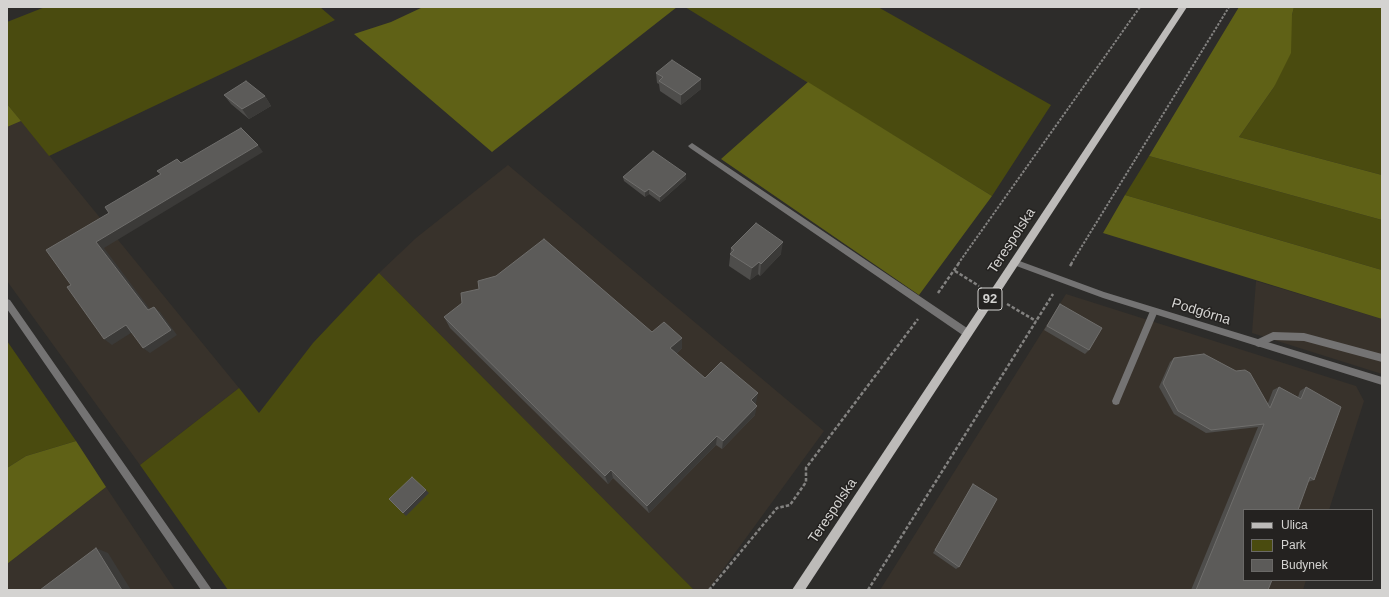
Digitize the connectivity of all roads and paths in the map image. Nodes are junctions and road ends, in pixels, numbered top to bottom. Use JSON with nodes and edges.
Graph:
{"nodes":[{"id":1,"x":1183,"y":7,"type":"edge"},
{"id":2,"x":1229,"y":7,"type":"edge"},
{"id":3,"x":692,"y":146,"type":"dead end"},
{"id":4,"x":1014,"y":262,"type":"junction"},
{"id":5,"x":1062,"y":280,"type":"junction"},
{"id":6,"x":7,"y":302,"type":"edge"},
{"id":7,"x":1154,"y":311,"type":"junction"},
{"id":8,"x":968,"y":334,"type":"junction"},
{"id":9,"x":1259,"y":343,"type":"junction"},
{"id":10,"x":1382,"y":358,"type":"edge"},
{"id":11,"x":1382,"y":381,"type":"edge"},
{"id":12,"x":1116,"y":401,"type":"dead end"},
{"id":13,"x":207,"y":590,"type":"edge"},
{"id":14,"x":798,"y":590,"type":"edge"},
{"id":15,"x":868,"y":590,"type":"edge"}],
"edges":[{"from":1,"to":4,"type":"main road","name":"Terespolska","number":"92"},
{"from":2,"to":5,"type":"path"},
{"from":3,"to":8,"type":"street"},
{"from":4,"to":5,"type":"street","name":"Podgórna"},
{"from":4,"to":8,"type":"main road","name":"Terespolska","number":"92"},
{"from":5,"to":7,"type":"street","name":"Podgórna"},
{"from":5,"to":15,"type":"path"},
{"from":6,"to":13,"type":"street"},
{"from":7,"to":9,"type":"street","name":"Podgórna"},
{"from":7,"to":12,"type":"street"},
{"from":8,"to":14,"type":"main road","name":"Terespolska","number":"92"},
{"from":9,"to":10,"type":"street"},
{"from":9,"to":11,"type":"street","name":"Podgórna"}]}
